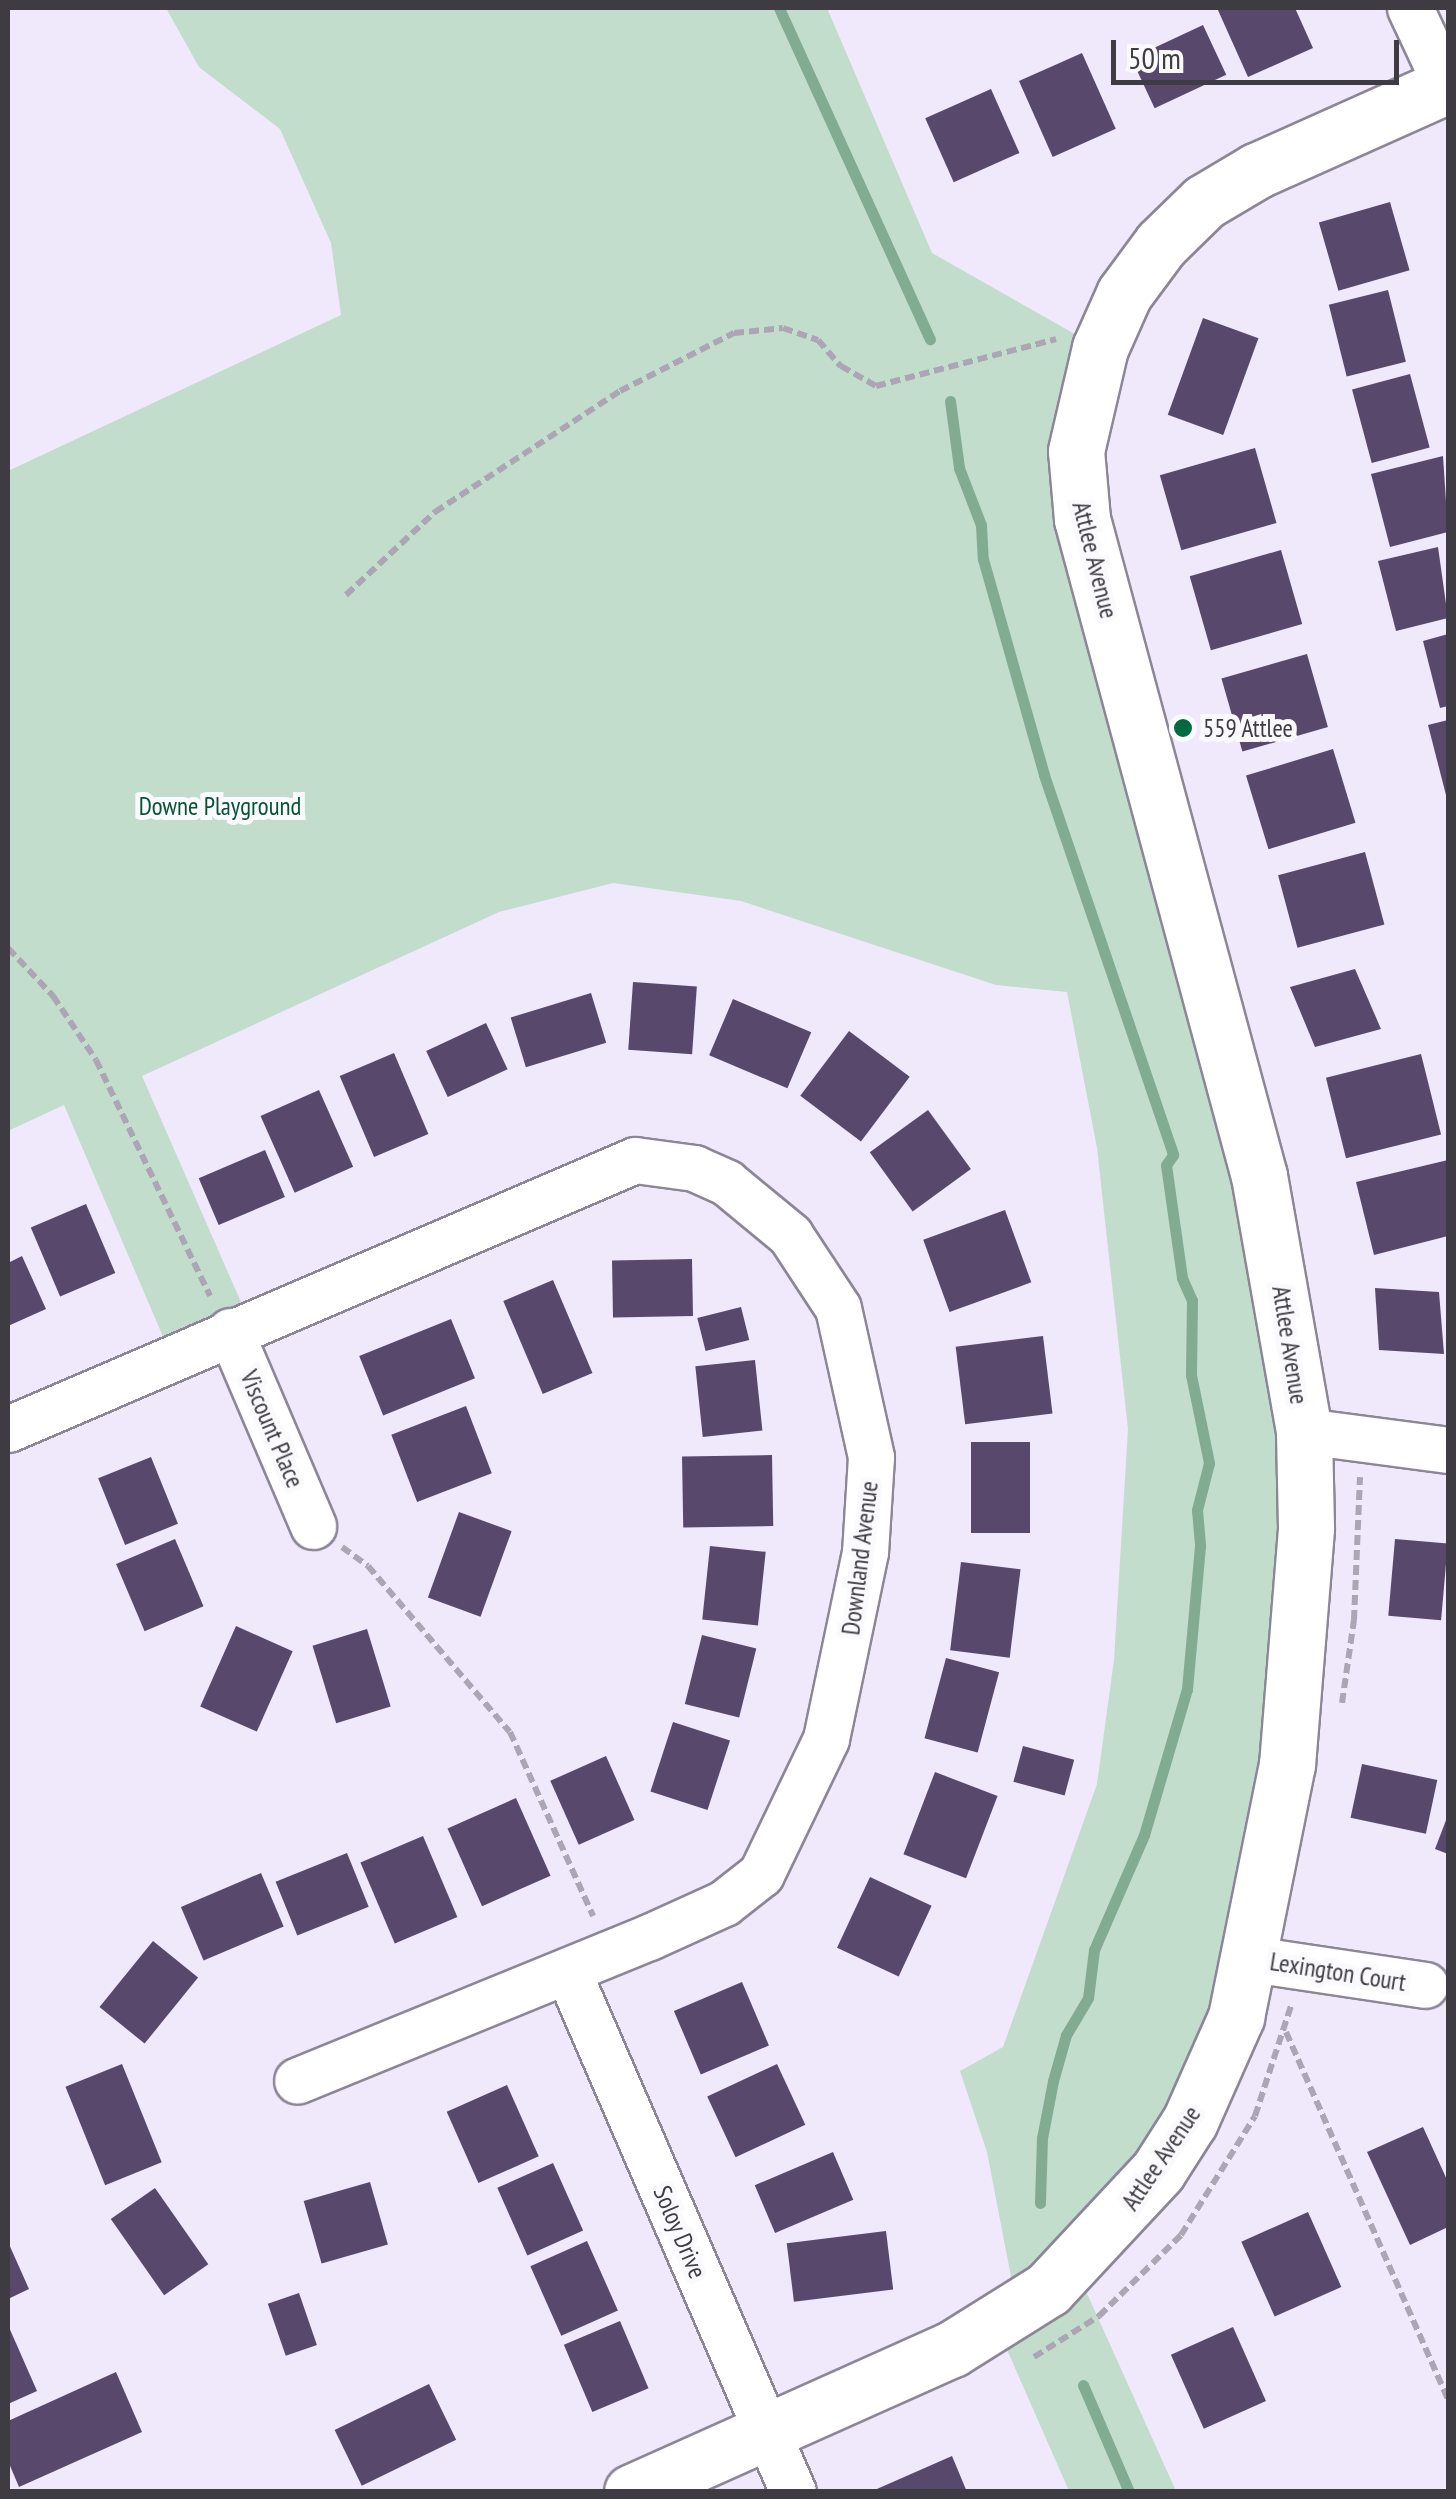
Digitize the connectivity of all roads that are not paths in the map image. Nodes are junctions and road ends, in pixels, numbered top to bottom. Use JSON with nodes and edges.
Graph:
{"nodes":[{"id":1,"x":1410,"y":8,"type":"edge"},
{"id":2,"x":1448,"y":87,"type":"edge"},
{"id":3,"x":230,"y":1332,"type":"junction"},
{"id":4,"x":8,"y":1429,"type":"edge"},
{"id":5,"x":1304,"y":1431,"type":"junction"},
{"id":6,"x":1448,"y":1450,"type":"edge"},
{"id":7,"x":313,"y":1526,"type":"road end"},
{"id":8,"x":1252,"y":1959,"type":"junction"},
{"id":9,"x":568,"y":1972,"type":"junction"},
{"id":10,"x":1424,"y":1985,"type":"dead end"},
{"id":11,"x":297,"y":2082,"type":"dead end"},
{"id":12,"x":766,"y":2431,"type":"junction"},
{"id":13,"x":632,"y":2492,"type":"edge"},
{"id":14,"x":793,"y":2492,"type":"edge"}],
"edges":[{"from":1,"to":2,"type":"street"},
{"from":2,"to":5,"type":"street","name":"Attlee Avenue"},
{"from":3,"to":4,"type":"street","name":"Downland Avenue"},
{"from":3,"to":7,"type":"street","name":"Viscount Place"},
{"from":3,"to":9,"type":"street","name":"Downland Avenue"},
{"from":5,"to":6,"type":"street"},
{"from":5,"to":8,"type":"street","name":"Attlee Avenue"},
{"from":8,"to":10,"type":"street","name":"Lexington Court"},
{"from":8,"to":12,"type":"street","name":"Attlee Avenue"},
{"from":9,"to":11,"type":"street","name":"Downland Avenue"},
{"from":9,"to":12,"type":"street","name":"Soloy Drive"},
{"from":12,"to":13,"type":"street","name":"Attlee Avenue"},
{"from":12,"to":14,"type":"street","name":"Soloy Drive"}]}
